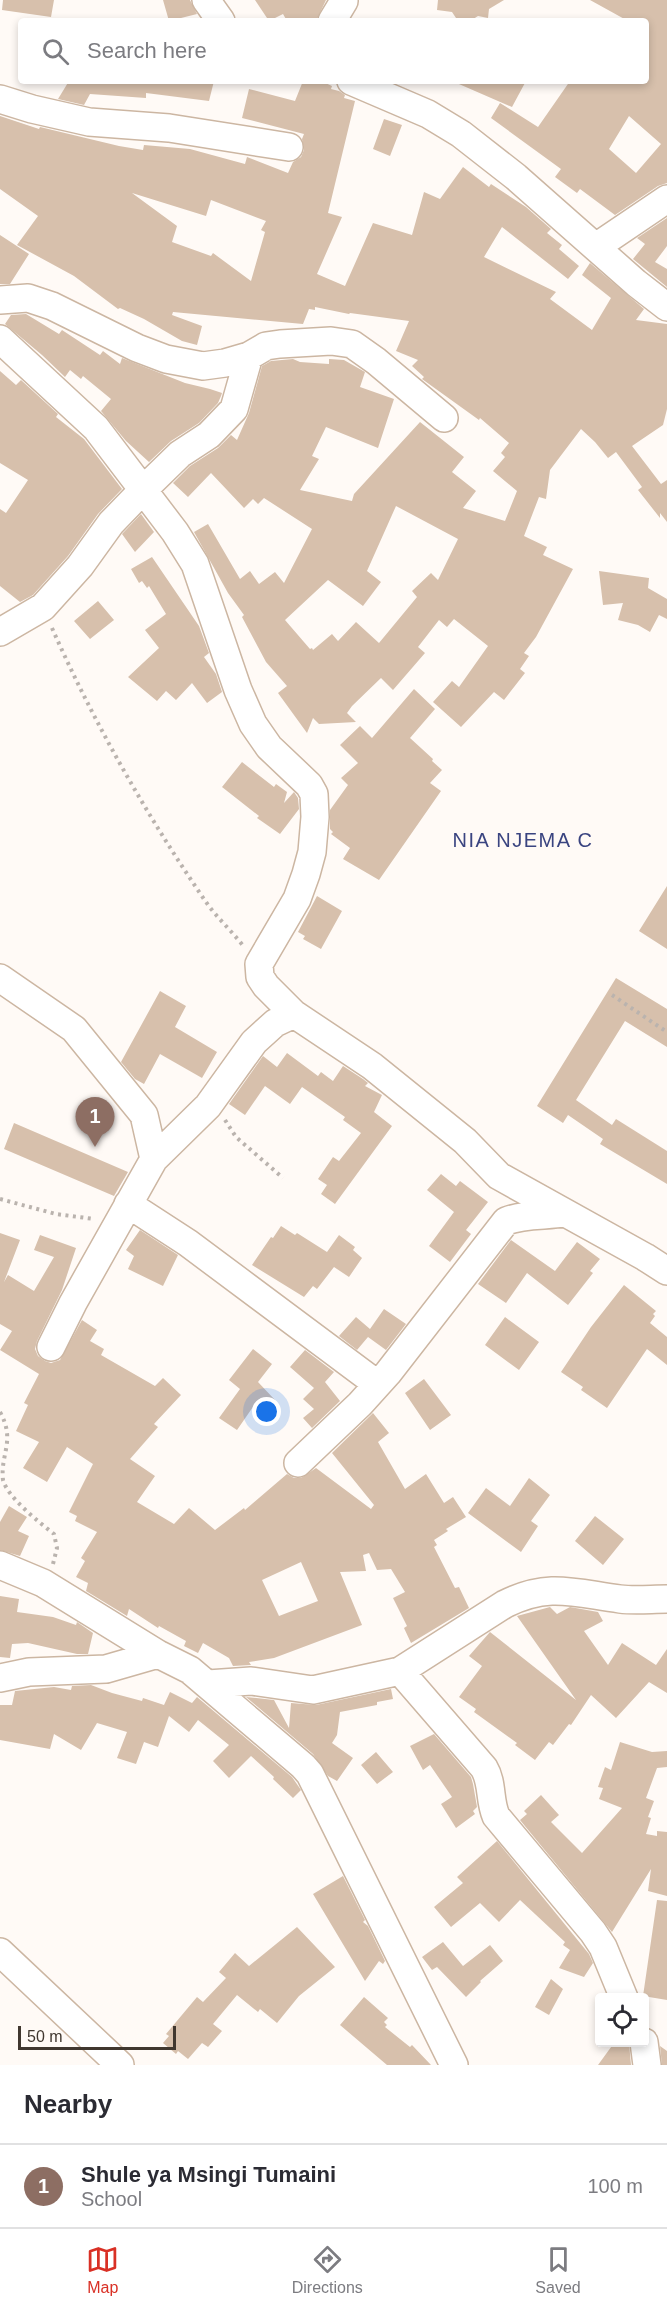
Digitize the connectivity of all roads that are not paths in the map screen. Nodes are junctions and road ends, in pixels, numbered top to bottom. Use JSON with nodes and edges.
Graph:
{"nodes":[{"id":1,"x":206,"y":0,"type":"edge"},
{"id":2,"x":219,"y":18,"type":"edge"},
{"id":3,"x":358,"y":84,"type":"edge"},
{"id":4,"x":0,"y":99,"type":"edge"},
{"id":5,"x":289,"y":147,"type":"dead end"},
{"id":6,"x":667,"y":199,"type":"edge"},
{"id":7,"x":596,"y":247,"type":"junction"},
{"id":8,"x":0,"y":300,"type":"edge"},
{"id":9,"x":667,"y":307,"type":"edge"},
{"id":10,"x":0,"y":339,"type":"edge"},
{"id":11,"x":249,"y":356,"type":"junction"},
{"id":12,"x":444,"y":418,"type":"dead end"},
{"id":13,"x":142,"y":491,"type":"junction"},
{"id":14,"x":0,"y":632,"type":"edge"},
{"id":15,"x":0,"y":978,"type":"edge"},
{"id":16,"x":294,"y":1014,"type":"junction"},
{"id":17,"x":154,"y":1159,"type":"junction"},
{"id":18,"x":499,"y":1176,"type":"junction"},
{"id":19,"x":123,"y":1213,"type":"junction"},
{"id":20,"x":565,"y":1213,"type":"junction"},
{"id":21,"x":506,"y":1221,"type":"junction"},
{"id":22,"x":667,"y":1271,"type":"edge"},
{"id":23,"x":51,"y":1347,"type":"dead end"},
{"id":24,"x":377,"y":1384,"type":"junction"},
{"id":25,"x":298,"y":1463,"type":"dead end"},
{"id":26,"x":0,"y":1564,"type":"edge"},
{"id":27,"x":667,"y":1599,"type":"edge"},
{"id":28,"x":158,"y":1654,"type":"junction"},
{"id":29,"x":400,"y":1671,"type":"junction"},
{"id":30,"x":0,"y":1678,"type":"edge"},
{"id":31,"x":208,"y":1684,"type":"junction"},
{"id":32,"x":0,"y":1952,"type":"edge"},
{"id":33,"x":622,"y":1993,"type":"edge"},
{"id":34,"x":645,"y":2047,"type":"edge"},
{"id":35,"x":120,"y":2065,"type":"edge"},
{"id":36,"x":454,"y":2065,"type":"edge"},
{"id":37,"x":647,"y":2065,"type":"edge"}],
"edges":[{"from":1,"to":2,"type":"street"},
{"from":3,"to":7,"type":"street"},
{"from":4,"to":5,"type":"street"},
{"from":6,"to":7,"type":"street"},
{"from":7,"to":9,"type":"street"},
{"from":8,"to":11,"type":"street"},
{"from":10,"to":13,"type":"street"},
{"from":11,"to":12,"type":"street"},
{"from":11,"to":13,"type":"street"},
{"from":13,"to":14,"type":"street"},
{"from":13,"to":16,"type":"street"},
{"from":15,"to":17,"type":"street"},
{"from":16,"to":17,"type":"street"},
{"from":16,"to":18,"type":"street"},
{"from":17,"to":19,"type":"street"},
{"from":18,"to":20,"type":"street"},
{"from":18,"to":21,"type":"street"},
{"from":19,"to":23,"type":"street"},
{"from":19,"to":24,"type":"street"},
{"from":20,"to":21,"type":"street"},
{"from":20,"to":22,"type":"street"},
{"from":21,"to":24,"type":"street"},
{"from":24,"to":25,"type":"street"},
{"from":26,"to":28,"type":"street"},
{"from":27,"to":29,"type":"street"},
{"from":28,"to":30,"type":"street"},
{"from":28,"to":31,"type":"street"},
{"from":29,"to":31,"type":"street"},
{"from":29,"to":33,"type":"street"},
{"from":31,"to":36,"type":"street"},
{"from":32,"to":35,"type":"street"},
{"from":34,"to":37,"type":"street"}]}
